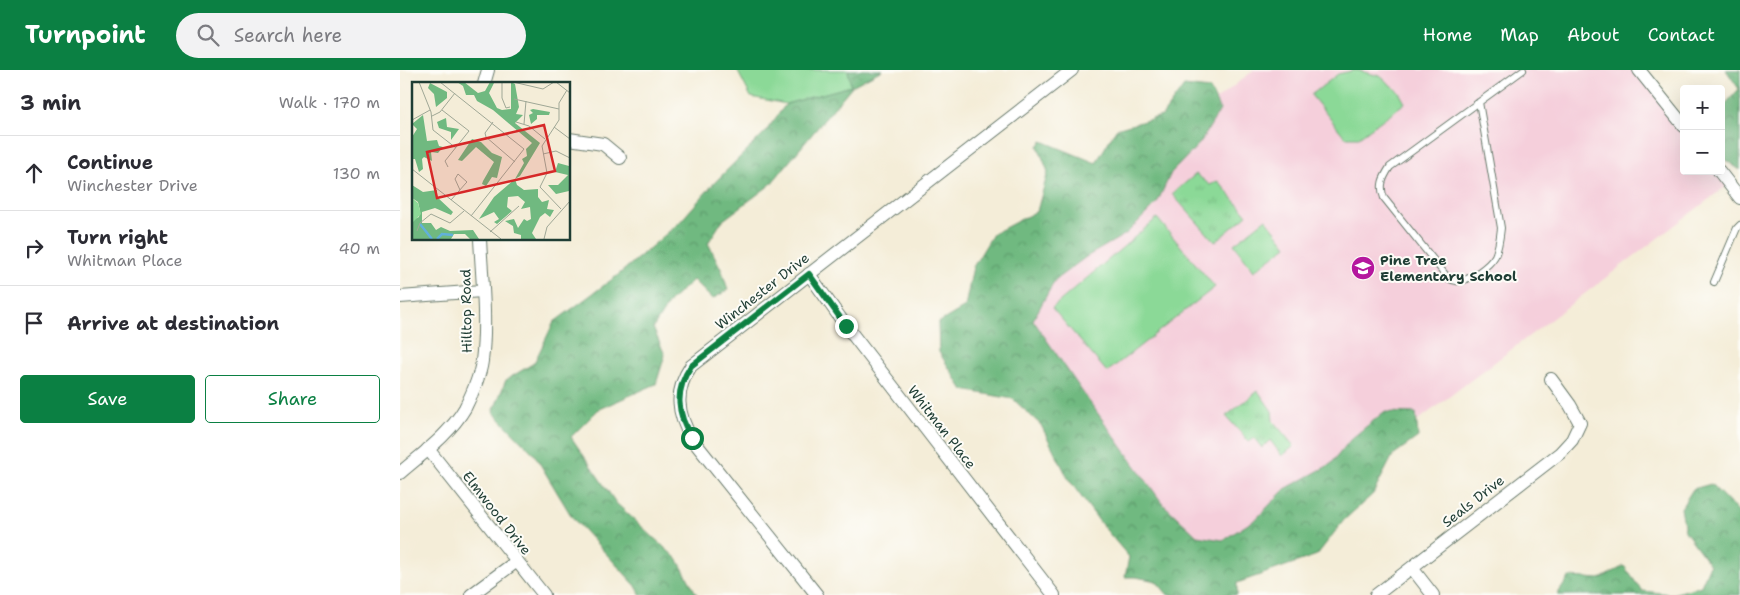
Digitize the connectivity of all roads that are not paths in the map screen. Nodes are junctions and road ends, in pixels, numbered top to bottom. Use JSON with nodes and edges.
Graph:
{"nodes":[{"id":1,"x":1072,"y":70,"type":"edge"},
{"id":2,"x":1522,"y":70,"type":"edge"},
{"id":3,"x":1639,"y":70,"type":"edge"},
{"id":4,"x":1479,"y":102,"type":"junction"},
{"id":5,"x":1680,"y":121,"type":"edge"},
{"id":6,"x":570,"y":139,"type":"edge"},
{"id":7,"x":620,"y":158,"type":"dead end"},
{"id":8,"x":1722,"y":175,"type":"edge"},
{"id":9,"x":1740,"y":198,"type":"edge"},
{"id":10,"x":1740,"y":225,"type":"edge"},
{"id":11,"x":480,"y":240,"type":"edge"},
{"id":12,"x":809,"y":274,"type":"junction"},
{"id":13,"x":1714,"y":282,"type":"dead end"},
{"id":14,"x":482,"y":291,"type":"junction"},
{"id":15,"x":400,"y":297,"type":"edge"},
{"id":16,"x":1551,"y":379,"type":"dead end"},
{"id":17,"x":428,"y":449,"type":"junction"},
{"id":18,"x":400,"y":473,"type":"edge"},
{"id":19,"x":517,"y":561,"type":"junction"},
{"id":20,"x":1412,"y":568,"type":"junction"},
{"id":21,"x":471,"y":595,"type":"edge"},
{"id":22,"x":544,"y":595,"type":"edge"},
{"id":23,"x":817,"y":595,"type":"edge"},
{"id":24,"x":1054,"y":595,"type":"edge"},
{"id":25,"x":1376,"y":595,"type":"edge"},
{"id":26,"x":1433,"y":595,"type":"edge"}],
"edges":[{"from":1,"to":12,"type":"street","name":"Winchester Drive"},
{"from":2,"to":4,"type":"lane"},
{"from":3,"to":5,"type":"street"},
{"from":4,"to":4,"type":"lane"},
{"from":6,"to":7,"type":"street"},
{"from":8,"to":9,"type":"street"},
{"from":10,"to":13,"type":"lane"},
{"from":11,"to":14,"type":"street","name":"Hilltop Road"},
{"from":12,"to":23,"type":"street","name":"Winchester Drive"},
{"from":12,"to":24,"type":"street","name":"Whitman Place"},
{"from":14,"to":15,"type":"street"},
{"from":14,"to":17,"type":"street","name":"Hilltop Road"},
{"from":16,"to":20,"type":"street","name":"Seals Drive"},
{"from":17,"to":18,"type":"street","name":"Hilltop Road"},
{"from":17,"to":19,"type":"street","name":"Elmwood Drive"},
{"from":19,"to":21,"type":"street"},
{"from":19,"to":22,"type":"street","name":"Elmwood Drive"},
{"from":20,"to":25,"type":"street","name":"Seals Drive"},
{"from":20,"to":26,"type":"street"}]}
